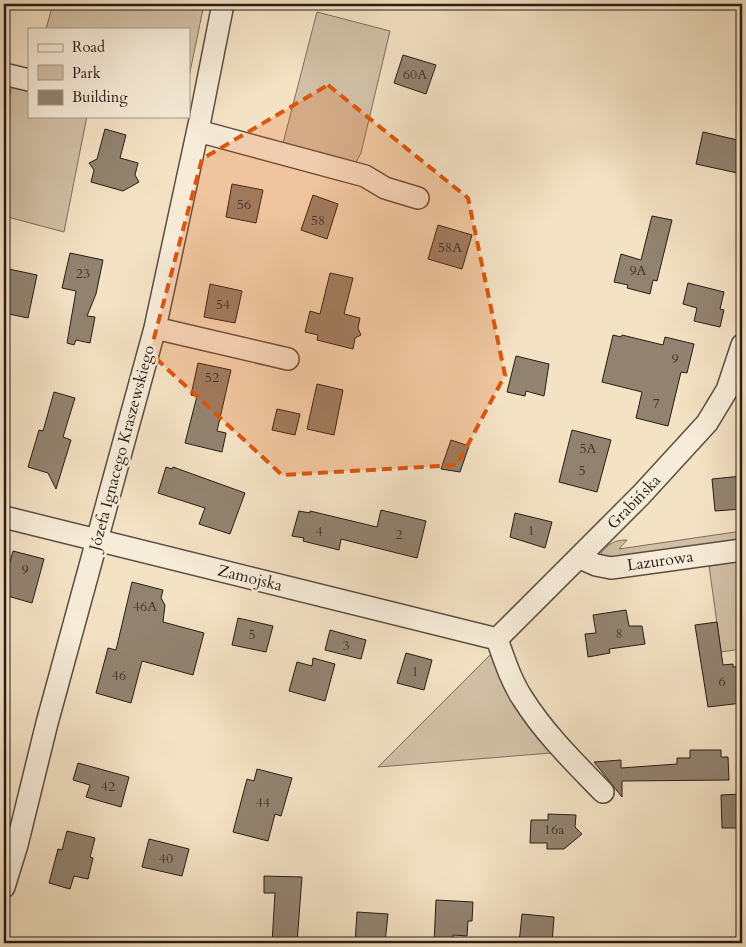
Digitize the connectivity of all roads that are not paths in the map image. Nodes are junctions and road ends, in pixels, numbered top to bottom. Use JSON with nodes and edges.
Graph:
{"nodes":[{"id":1,"x":223,"y":4,"type":"edge"},
{"id":2,"x":4,"y":74,"type":"edge"},
{"id":3,"x":28,"y":80,"type":"edge"},
{"id":4,"x":194,"y":123,"type":"edge"},
{"id":5,"x":418,"y":198,"type":"dead end"},
{"id":6,"x":156,"y":328,"type":"junction"},
{"id":7,"x":742,"y":345,"type":"edge"},
{"id":8,"x":288,"y":359,"type":"dead end"},
{"id":9,"x":4,"y":516,"type":"edge"},
{"id":10,"x":97,"y":540,"type":"junction"},
{"id":11,"x":742,"y":550,"type":"edge"},
{"id":12,"x":580,"y":558,"type":"junction"},
{"id":13,"x":497,"y":639,"type":"junction"},
{"id":14,"x":603,"y":792,"type":"dead end"},
{"id":15,"x":4,"y":887,"type":"edge"}],
"edges":[{"from":1,"to":4,"type":"street","name":"Józefa Ignacego Kraszewskiego"},
{"from":2,"to":3,"type":"street"},
{"from":4,"to":5,"type":"street"},
{"from":4,"to":6,"type":"street","name":"Józefa Ignacego Kraszewskiego"},
{"from":6,"to":8,"type":"street"},
{"from":6,"to":10,"type":"street","name":"Józefa Ignacego Kraszewskiego"},
{"from":7,"to":12,"type":"street","name":"Grabińska"},
{"from":9,"to":10,"type":"street","name":"Zamojska"},
{"from":10,"to":13,"type":"street","name":"Zamojska"},
{"from":10,"to":15,"type":"street","name":"Józefa Ignacego Kraszewskiego"},
{"from":11,"to":12,"type":"street","name":"Lazurowa"},
{"from":12,"to":13,"type":"street","name":"Grabińska"},
{"from":13,"to":14,"type":"street"}]}
